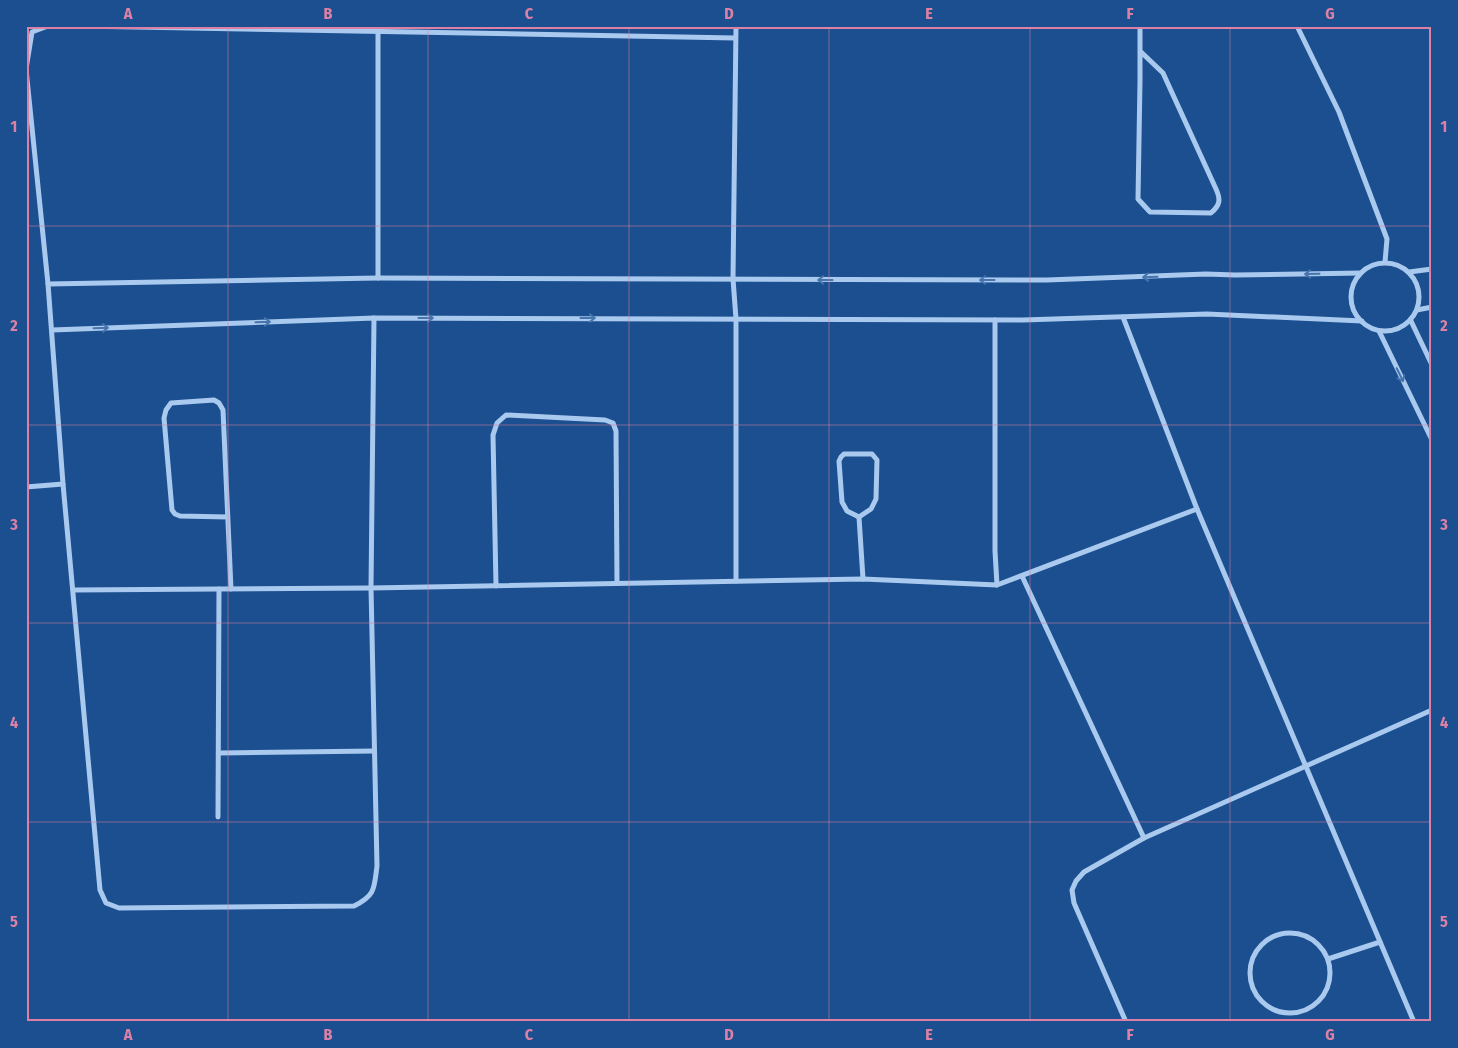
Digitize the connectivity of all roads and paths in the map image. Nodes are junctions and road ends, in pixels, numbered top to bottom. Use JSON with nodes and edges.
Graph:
{"nodes":[{"id":1,"x":48,"y":26,"type":"edge"},
{"id":2,"x":80,"y":26,"type":"edge"},
{"id":3,"x":736,"y":26,"type":"edge"},
{"id":4,"x":1140,"y":26,"type":"edge"},
{"id":5,"x":1297,"y":26,"type":"edge"},
{"id":6,"x":378,"y":32,"type":"junction"},
{"id":7,"x":735,"y":38,"type":"junction"},
{"id":8,"x":1140,"y":51,"type":"junction"},
{"id":9,"x":1385,"y":262,"type":"junction"},
{"id":10,"x":1432,"y":269,"type":"edge"},
{"id":11,"x":1410,"y":272,"type":"junction"},
{"id":12,"x":1361,"y":273,"type":"junction"},
{"id":13,"x":378,"y":278,"type":"junction"},
{"id":14,"x":733,"y":279,"type":"junction"},
{"id":15,"x":48,"y":284,"type":"junction"},
{"id":16,"x":1432,"y":308,"type":"edge"},
{"id":17,"x":1418,"y":310,"type":"junction"},
{"id":18,"x":1123,"y":317,"type":"junction"},
{"id":19,"x":374,"y":318,"type":"junction"},
{"id":20,"x":736,"y":319,"type":"junction"},
{"id":21,"x":995,"y":320,"type":"junction"},
{"id":22,"x":1362,"y":321,"type":"junction"},
{"id":23,"x":1411,"y":321,"type":"junction"},
{"id":24,"x":52,"y":330,"type":"junction"},
{"id":25,"x":1379,"y":331,"type":"junction"},
{"id":26,"x":1432,"y":365,"type":"edge"},
{"id":27,"x":1432,"y":440,"type":"edge"},
{"id":28,"x":63,"y":484,"type":"junction"},
{"id":29,"x":26,"y":487,"type":"edge"},
{"id":30,"x":1197,"y":508,"type":"junction"},
{"id":31,"x":228,"y":517,"type":"junction"},
{"id":32,"x":859,"y":517,"type":"junction"},
{"id":33,"x":1022,"y":576,"type":"junction"},
{"id":34,"x":863,"y":579,"type":"junction"},
{"id":35,"x":736,"y":581,"type":"junction"},
{"id":36,"x":617,"y":583,"type":"junction"},
{"id":37,"x":996,"y":585,"type":"junction"},
{"id":38,"x":496,"y":586,"type":"junction"},
{"id":39,"x":371,"y":588,"type":"junction"},
{"id":40,"x":219,"y":589,"type":"junction"},
{"id":41,"x":231,"y":589,"type":"junction"},
{"id":42,"x":72,"y":590,"type":"junction"},
{"id":43,"x":1432,"y":710,"type":"edge"},
{"id":44,"x":374,"y":751,"type":"junction"},
{"id":45,"x":219,"y":753,"type":"junction"},
{"id":46,"x":1306,"y":766,"type":"junction"},
{"id":47,"x":218,"y":816,"type":"dead end"},
{"id":48,"x":1144,"y":838,"type":"junction"},
{"id":49,"x":1380,"y":942,"type":"junction"},
{"id":50,"x":1328,"y":960,"type":"junction"},
{"id":51,"x":1126,"y":1022,"type":"edge"},
{"id":52,"x":1414,"y":1022,"type":"edge"}],
"edges":[{"from":1,"to":15,"type":"street"},
{"from":2,"to":6,"type":"street"},
{"from":3,"to":7,"type":"street"},
{"from":4,"to":8,"type":"street"},
{"from":5,"to":9,"type":"street"},
{"from":6,"to":7,"type":"street"},
{"from":6,"to":13,"type":"street"},
{"from":7,"to":14,"type":"street"},
{"from":8,"to":8,"type":"street"},
{"from":9,"to":11,"type":"street"},
{"from":9,"to":12,"type":"street"},
{"from":10,"to":11,"type":"street"},
{"from":11,"to":17,"type":"street"},
{"from":12,"to":14,"type":"street","one_way":true},
{"from":12,"to":22,"type":"street"},
{"from":13,"to":14,"type":"street"},
{"from":13,"to":15,"type":"street"},
{"from":14,"to":20,"type":"street"},
{"from":15,"to":24,"type":"street"},
{"from":16,"to":17,"type":"street"},
{"from":17,"to":23,"type":"street"},
{"from":18,"to":21,"type":"street"},
{"from":18,"to":22,"type":"street"},
{"from":18,"to":30,"type":"street"},
{"from":19,"to":20,"type":"street","one_way":true},
{"from":24,"to":19,"type":"street","one_way":true},
{"from":19,"to":39,"type":"street"},
{"from":20,"to":21,"type":"street"},
{"from":20,"to":35,"type":"street"},
{"from":21,"to":37,"type":"street"},
{"from":22,"to":25,"type":"street"},
{"from":23,"to":25,"type":"street"},
{"from":23,"to":26,"type":"street"},
{"from":24,"to":28,"type":"street"},
{"from":25,"to":27,"type":"street","one_way":true},
{"from":28,"to":29,"type":"street"},
{"from":28,"to":42,"type":"street"},
{"from":30,"to":33,"type":"street"},
{"from":30,"to":46,"type":"street"},
{"from":31,"to":31,"type":"street"},
{"from":31,"to":41,"type":"street"},
{"from":32,"to":32,"type":"street"},
{"from":32,"to":34,"type":"street"},
{"from":33,"to":37,"type":"street"},
{"from":33,"to":48,"type":"street"},
{"from":34,"to":35,"type":"street"},
{"from":34,"to":37,"type":"street"},
{"from":35,"to":36,"type":"street"},
{"from":36,"to":38,"type":"street"},
{"from":36,"to":38,"type":"street"},
{"from":38,"to":39,"type":"street"},
{"from":39,"to":41,"type":"street"},
{"from":39,"to":44,"type":"street"},
{"from":40,"to":41,"type":"street"},
{"from":40,"to":42,"type":"street"},
{"from":40,"to":45,"type":"street"},
{"from":42,"to":44,"type":"street"},
{"from":43,"to":46,"type":"street"},
{"from":44,"to":45,"type":"street"},
{"from":45,"to":47,"type":"street"},
{"from":46,"to":48,"type":"street"},
{"from":46,"to":49,"type":"street"},
{"from":48,"to":51,"type":"street"},
{"from":49,"to":50,"type":"street"},
{"from":49,"to":52,"type":"street"},
{"from":50,"to":50,"type":"street"}]}
